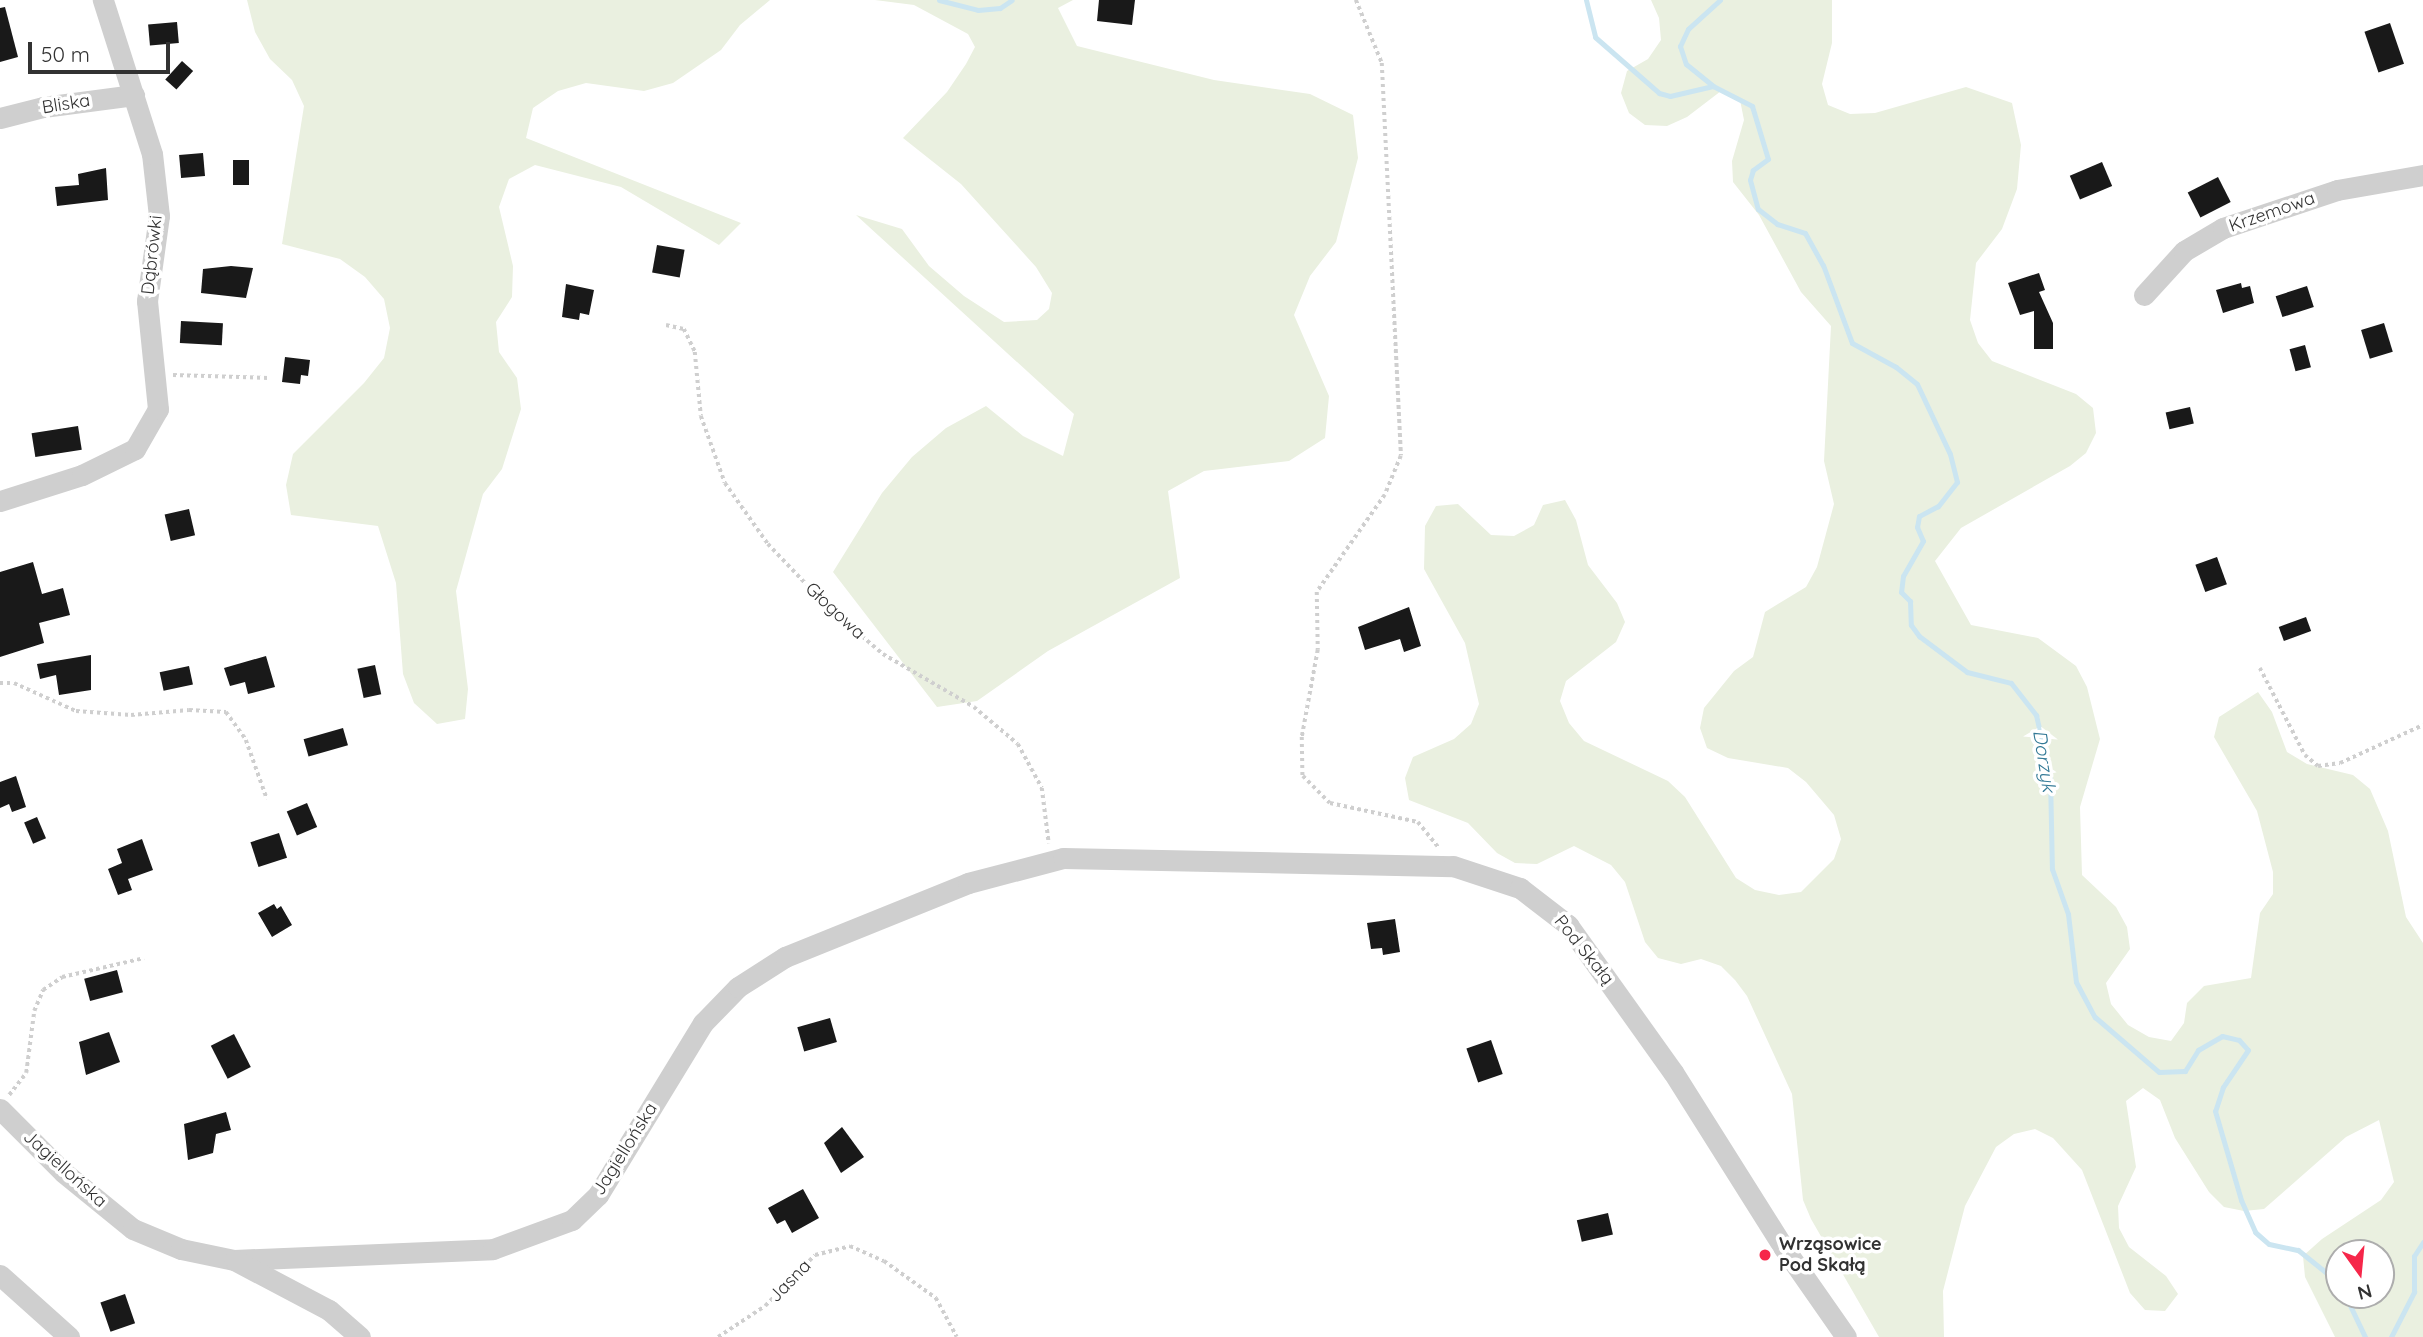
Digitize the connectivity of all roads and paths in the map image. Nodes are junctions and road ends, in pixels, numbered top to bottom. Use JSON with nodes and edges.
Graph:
{"nodes":[{"id":1,"x":103,"y":0,"type":"edge"},
{"id":2,"x":1356,"y":0,"type":"edge"},
{"id":3,"x":134,"y":95,"type":"junction"},
{"id":4,"x":0,"y":118,"type":"edge"},
{"id":5,"x":2423,"y":175,"type":"edge"},
{"id":6,"x":2144,"y":295,"type":"dead end"},
{"id":7,"x":666,"y":325,"type":"dead end"},
{"id":8,"x":154,"y":375,"type":"junction"},
{"id":9,"x":268,"y":379,"type":"dead end"},
{"id":10,"x":0,"y":501,"type":"edge"},
{"id":11,"x":2260,"y":668,"type":"dead end"},
{"id":12,"x":0,"y":683,"type":"edge"},
{"id":13,"x":2423,"y":725,"type":"edge"},
{"id":14,"x":267,"y":799,"type":"dead end"},
{"id":15,"x":1057,"y":859,"type":"junction"},
{"id":16,"x":1453,"y":866,"type":"junction"},
{"id":17,"x":144,"y":958,"type":"dead end"},
{"id":18,"x":0,"y":1101,"type":"edge"},
{"id":19,"x":0,"y":1109,"type":"edge"},
{"id":20,"x":234,"y":1260,"type":"junction"},
{"id":21,"x":0,"y":1275,"type":"edge"},
{"id":22,"x":69,"y":1337,"type":"edge"},
{"id":23,"x":360,"y":1337,"type":"edge"},
{"id":24,"x":718,"y":1337,"type":"edge"},
{"id":25,"x":957,"y":1337,"type":"edge"},
{"id":26,"x":1846,"y":1337,"type":"edge"}],
"edges":[{"from":1,"to":3,"type":"street","name":"Dąbrówki"},
{"from":2,"to":16,"type":"path"},
{"from":3,"to":4,"type":"street","name":"Bliska"},
{"from":3,"to":8,"type":"street","name":"Dąbrówki"},
{"from":5,"to":6,"type":"street","name":"Krzemowa"},
{"from":7,"to":15,"type":"path","name":"Głogowa"},
{"from":8,"to":9,"type":"path"},
{"from":8,"to":10,"type":"street","name":"Dąbrówki"},
{"from":11,"to":13,"type":"path"},
{"from":12,"to":14,"type":"path"},
{"from":15,"to":16,"type":"street","name":"Pod Skałą"},
{"from":15,"to":20,"type":"street","name":"Jagiellońska"},
{"from":16,"to":26,"type":"street","name":"Pod Skałą"},
{"from":17,"to":18,"type":"path"},
{"from":19,"to":20,"type":"street","name":"Jagiellońska"},
{"from":20,"to":23,"type":"street"},
{"from":21,"to":22,"type":"street"},
{"from":24,"to":25,"type":"path","name":"Jasna"}]}
